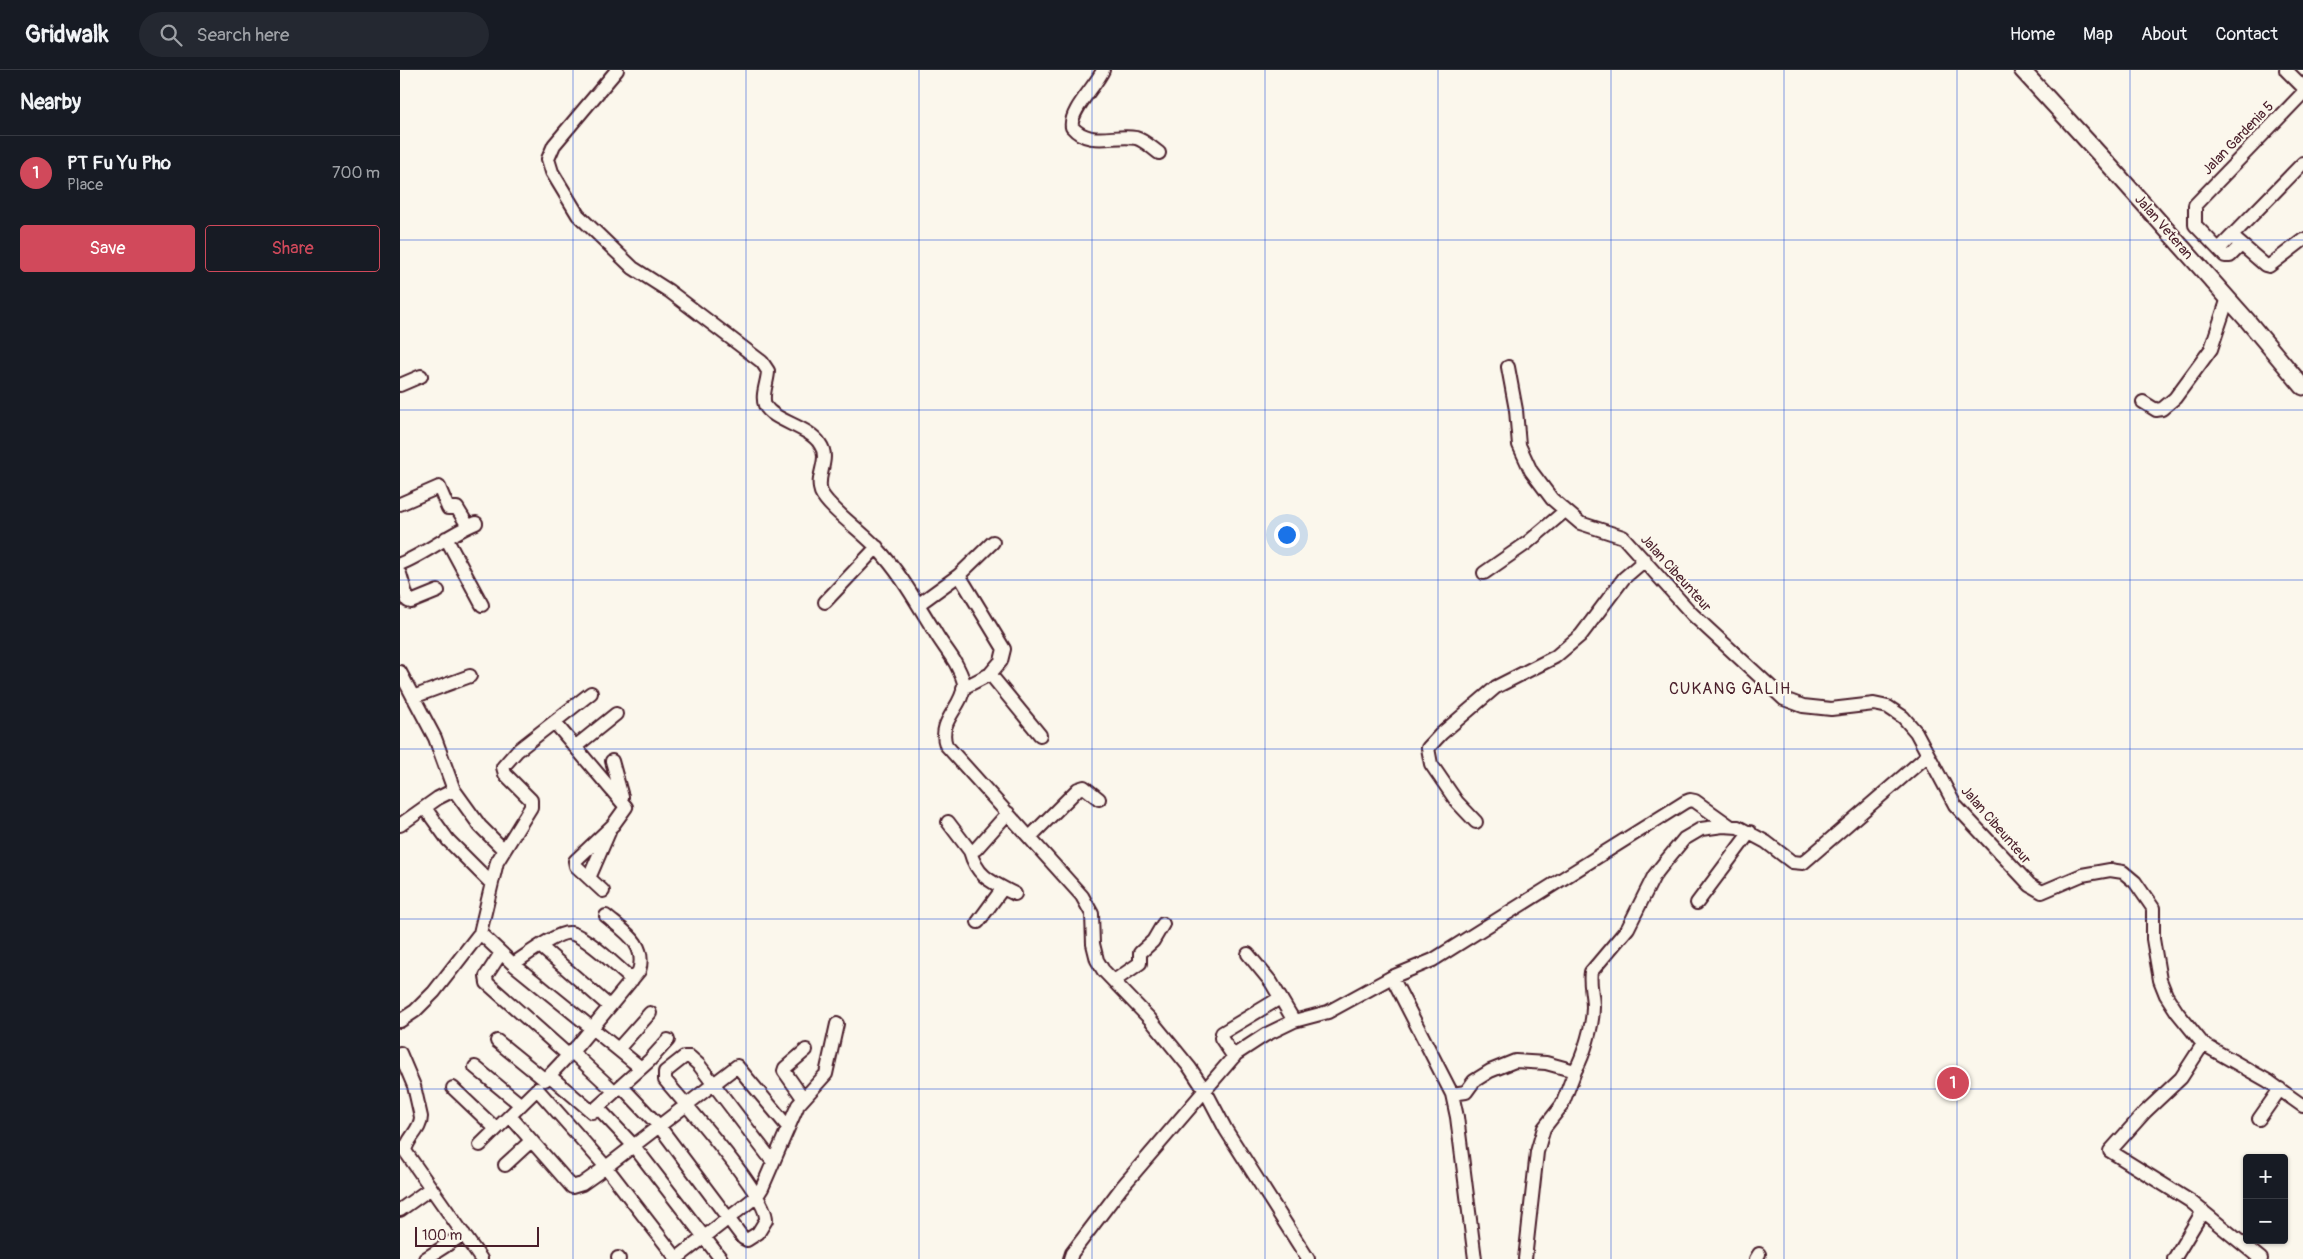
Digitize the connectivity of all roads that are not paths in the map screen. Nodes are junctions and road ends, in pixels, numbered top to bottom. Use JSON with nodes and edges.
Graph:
{"nodes":[{"id":1,"x":617,"y":70,"type":"edge"},
{"id":2,"x":1103,"y":70,"type":"edge"},
{"id":3,"x":2022,"y":70,"type":"edge"},
{"id":4,"x":2286,"y":70,"type":"edge"},
{"id":5,"x":2303,"y":87,"type":"edge"},
{"id":6,"x":2303,"y":93,"type":"edge"},
{"id":7,"x":1158,"y":153,"type":"dead end"},
{"id":8,"x":2303,"y":163,"type":"edge"},
{"id":9,"x":2303,"y":231,"type":"edge"},
{"id":10,"x":2236,"y":240,"type":"junction"},
{"id":11,"x":2303,"y":240,"type":"edge"},
{"id":12,"x":2269,"y":266,"type":"junction"},
{"id":13,"x":2228,"y":298,"type":"junction"},
{"id":14,"x":1508,"y":367,"type":"dead end"},
{"id":15,"x":421,"y":376,"type":"dead end"},
{"id":16,"x":400,"y":385,"type":"edge"},
{"id":17,"x":2303,"y":387,"type":"edge"},
{"id":18,"x":2143,"y":402,"type":"dead end"},
{"id":19,"x":400,"y":504,"type":"edge"},
{"id":20,"x":1565,"y":511,"type":"junction"},
{"id":21,"x":446,"y":538,"type":"junction"},
{"id":22,"x":993,"y":542,"type":"dead end"},
{"id":23,"x":877,"y":548,"type":"junction"},
{"id":24,"x":1645,"y":560,"type":"junction"},
{"id":25,"x":400,"y":564,"type":"edge"},
{"id":26,"x":1484,"y":572,"type":"dead end"},
{"id":27,"x":400,"y":574,"type":"edge"},
{"id":28,"x":959,"y":575,"type":"junction"},
{"id":29,"x":438,"y":591,"type":"dead end"},
{"id":30,"x":825,"y":602,"type":"dead end"},
{"id":31,"x":919,"y":604,"type":"junction"},
{"id":32,"x":482,"y":605,"type":"dead end"},
{"id":33,"x":400,"y":672,"type":"edge"},
{"id":34,"x":990,"y":674,"type":"junction"},
{"id":35,"x":470,"y":676,"type":"dead end"},
{"id":36,"x":403,"y":686,"type":"edge"},
{"id":37,"x":963,"y":688,"type":"junction"},
{"id":38,"x":591,"y":693,"type":"dead end"},
{"id":39,"x":413,"y":697,"type":"junction"},
{"id":40,"x":616,"y":714,"type":"dead end"},
{"id":41,"x":554,"y":723,"type":"junction"},
{"id":42,"x":1040,"y":735,"type":"dead end"},
{"id":43,"x":575,"y":747,"type":"junction"},
{"id":44,"x":1928,"y":756,"type":"junction"},
{"id":45,"x":598,"y":773,"type":"junction"},
{"id":46,"x":454,"y":790,"type":"junction"},
{"id":47,"x":1099,"y":799,"type":"dead end"},
{"id":48,"x":623,"y":801,"type":"junction"},
{"id":49,"x":425,"y":808,"type":"junction"},
{"id":50,"x":1008,"y":813,"type":"junction"},
{"id":51,"x":948,"y":822,"type":"dead end"},
{"id":52,"x":1476,"y":822,"type":"dead end"},
{"id":53,"x":400,"y":825,"type":"edge"},
{"id":54,"x":612,"y":825,"type":"junction"},
{"id":55,"x":1730,"y":826,"type":"junction"},
{"id":56,"x":1750,"y":832,"type":"junction"},
{"id":57,"x":1030,"y":837,"type":"junction"},
{"id":58,"x":504,"y":850,"type":"junction"},
{"id":59,"x":970,"y":851,"type":"junction"},
{"id":60,"x":589,"y":878,"type":"junction"},
{"id":61,"x":490,"y":882,"type":"junction"},
{"id":62,"x":603,"y":891,"type":"dead end"},
{"id":63,"x":1697,"y":903,"type":"dead end"},
{"id":64,"x":606,"y":916,"type":"dead end"},
{"id":65,"x":978,"y":922,"type":"dead end"},
{"id":66,"x":1163,"y":924,"type":"dead end"},
{"id":67,"x":480,"y":933,"type":"junction"},
{"id":68,"x":540,"y":946,"type":"junction"},
{"id":69,"x":502,"y":953,"type":"junction"},
{"id":70,"x":1248,"y":954,"type":"dead end"},
{"id":71,"x":513,"y":964,"type":"junction"},
{"id":72,"x":1392,"y":977,"type":"junction"},
{"id":73,"x":632,"y":980,"type":"junction"},
{"id":74,"x":1114,"y":981,"type":"junction"},
{"id":75,"x":1280,"y":998,"type":"junction"},
{"id":76,"x":609,"y":1006,"type":"junction"},
{"id":77,"x":650,"y":1013,"type":"dead end"},
{"id":78,"x":400,"y":1021,"type":"edge"},
{"id":79,"x":1294,"y":1021,"type":"junction"},
{"id":80,"x":837,"y":1024,"type":"dead end"},
{"id":81,"x":592,"y":1028,"type":"junction"},
{"id":82,"x":668,"y":1040,"type":"dead end"},
{"id":83,"x":497,"y":1041,"type":"dead end"},
{"id":84,"x":2203,"y":1044,"type":"junction"},
{"id":85,"x":618,"y":1049,"type":"junction"},
{"id":86,"x":806,"y":1050,"type":"dead end"},
{"id":87,"x":400,"y":1053,"type":"edge"},
{"id":88,"x":570,"y":1053,"type":"junction"},
{"id":89,"x":1234,"y":1057,"type":"junction"},
{"id":90,"x":475,"y":1067,"type":"dead end"},
{"id":91,"x":641,"y":1068,"type":"junction"},
{"id":92,"x":1575,"y":1071,"type":"junction"},
{"id":93,"x":550,"y":1076,"type":"junction"},
{"id":94,"x":712,"y":1085,"type":"junction"},
{"id":95,"x":453,"y":1088,"type":"dead end"},
{"id":96,"x":2280,"y":1089,"type":"junction"},
{"id":97,"x":619,"y":1090,"type":"junction"},
{"id":98,"x":1206,"y":1092,"type":"junction"},
{"id":99,"x":1452,"y":1094,"type":"junction"},
{"id":100,"x":803,"y":1098,"type":"junction"},
{"id":101,"x":521,"y":1105,"type":"junction"},
{"id":102,"x":686,"y":1105,"type":"junction"},
{"id":103,"x":2303,"y":1106,"type":"edge"},
{"id":104,"x":601,"y":1111,"type":"dead end"},
{"id":105,"x":510,"y":1116,"type":"junction"},
{"id":106,"x":2259,"y":1119,"type":"dead end"},
{"id":107,"x":659,"y":1126,"type":"junction"},
{"id":108,"x":788,"y":1127,"type":"junction"},
{"id":109,"x":496,"y":1129,"type":"junction"},
{"id":110,"x":531,"y":1141,"type":"junction"},
{"id":111,"x":634,"y":1145,"type":"junction"},
{"id":112,"x":480,"y":1146,"type":"dead end"},
{"id":113,"x":772,"y":1162,"type":"junction"},
{"id":114,"x":505,"y":1165,"type":"dead end"},
{"id":115,"x":606,"y":1167,"type":"junction"},
{"id":116,"x":431,"y":1188,"type":"junction"},
{"id":117,"x":757,"y":1196,"type":"junction"},
{"id":118,"x":400,"y":1210,"type":"edge"},
{"id":119,"x":2203,"y":1211,"type":"junction"},
{"id":120,"x":728,"y":1218,"type":"junction"},
{"id":121,"x":464,"y":1234,"type":"junction"},
{"id":122,"x":704,"y":1237,"type":"junction"},
{"id":123,"x":425,"y":1259,"type":"edge"},
{"id":124,"x":481,"y":1259,"type":"edge"},
{"id":125,"x":677,"y":1259,"type":"edge"},
{"id":126,"x":721,"y":1259,"type":"edge"},
{"id":127,"x":1070,"y":1259,"type":"edge"},
{"id":128,"x":1308,"y":1259,"type":"edge"},
{"id":129,"x":1475,"y":1259,"type":"edge"},
{"id":130,"x":1525,"y":1259,"type":"edge"},
{"id":131,"x":2174,"y":1259,"type":"edge"},
{"id":132,"x":2259,"y":1259,"type":"edge"}],
"edges":[{"from":1,"to":23,"type":"street"},
{"from":2,"to":7,"type":"street"},
{"from":3,"to":13,"type":"main road","name":"Jalan Veteran"},
{"from":4,"to":5,"type":"street"},
{"from":6,"to":10,"type":"street","name":"Jalan Gardenia 5"},
{"from":8,"to":10,"type":"street"},
{"from":9,"to":12,"type":"street"},
{"from":10,"to":12,"type":"street"},
{"from":11,"to":12,"type":"street"},
{"from":13,"to":17,"type":"main road","name":"Jalan Veteran"},
{"from":13,"to":18,"type":"street"},
{"from":14,"to":20,"type":"street","name":"Jalan Cibeunteur"},
{"from":15,"to":16,"type":"street"},
{"from":19,"to":21,"type":"street"},
{"from":20,"to":24,"type":"street","name":"Jalan Cibeunteur"},
{"from":20,"to":26,"type":"street"},
{"from":21,"to":25,"type":"street"},
{"from":21,"to":32,"type":"street"},
{"from":22,"to":28,"type":"street"},
{"from":23,"to":30,"type":"street"},
{"from":23,"to":31,"type":"street"},
{"from":24,"to":44,"type":"street","name":"Jalan Cibeunteur"},
{"from":24,"to":52,"type":"street"},
{"from":27,"to":29,"type":"street"},
{"from":28,"to":31,"type":"street"},
{"from":28,"to":34,"type":"street"},
{"from":31,"to":37,"type":"street"},
{"from":33,"to":36,"type":"street"},
{"from":34,"to":37,"type":"street"},
{"from":34,"to":42,"type":"street"},
{"from":35,"to":39,"type":"street"},
{"from":36,"to":39,"type":"street"},
{"from":37,"to":50,"type":"street"},
{"from":38,"to":41,"type":"street"},
{"from":39,"to":46,"type":"street"},
{"from":40,"to":43,"type":"street"},
{"from":41,"to":43,"type":"street"},
{"from":41,"to":58,"type":"street"},
{"from":43,"to":45,"type":"street"},
{"from":44,"to":56,"type":"street"},
{"from":44,"to":84,"type":"street","name":"Jalan Cibeunteur"},
{"from":45,"to":48,"type":"street"},
{"from":45,"to":48,"type":"street"},
{"from":46,"to":49,"type":"street"},
{"from":46,"to":58,"type":"street"},
{"from":47,"to":57,"type":"street"},
{"from":48,"to":54,"type":"street"},
{"from":49,"to":53,"type":"street"},
{"from":49,"to":61,"type":"street"},
{"from":50,"to":57,"type":"street"},
{"from":50,"to":59,"type":"street"},
{"from":51,"to":59,"type":"street"},
{"from":54,"to":60,"type":"street"},
{"from":54,"to":60,"type":"street"},
{"from":55,"to":56,"type":"street"},
{"from":55,"to":72,"type":"street"},
{"from":55,"to":92,"type":"street"},
{"from":56,"to":63,"type":"street"},
{"from":57,"to":74,"type":"street"},
{"from":58,"to":61,"type":"street"},
{"from":59,"to":65,"type":"street"},
{"from":60,"to":62,"type":"street"},
{"from":61,"to":67,"type":"street"},
{"from":64,"to":73,"type":"street"},
{"from":66,"to":74,"type":"street"},
{"from":67,"to":69,"type":"street"},
{"from":67,"to":78,"type":"street"},
{"from":68,"to":71,"type":"street"},
{"from":68,"to":73,"type":"street"},
{"from":68,"to":76,"type":"street"},
{"from":69,"to":71,"type":"street"},
{"from":69,"to":88,"type":"street"},
{"from":70,"to":75,"type":"street"},
{"from":71,"to":81,"type":"street"},
{"from":72,"to":79,"type":"street"},
{"from":72,"to":99,"type":"street"},
{"from":73,"to":76,"type":"street"},
{"from":74,"to":98,"type":"street"},
{"from":75,"to":79,"type":"street"},
{"from":75,"to":89,"type":"street"},
{"from":76,"to":81,"type":"street"},
{"from":77,"to":85,"type":"street"},
{"from":79,"to":89,"type":"street"},
{"from":80,"to":100,"type":"street"},
{"from":81,"to":85,"type":"street"},
{"from":81,"to":88,"type":"street"},
{"from":82,"to":91,"type":"street"},
{"from":83,"to":93,"type":"street"},
{"from":84,"to":96,"type":"street","name":"Jalan Cibeunteur"},
{"from":84,"to":119,"type":"street"},
{"from":85,"to":91,"type":"street"},
{"from":86,"to":100,"type":"street"},
{"from":87,"to":116,"type":"street"},
{"from":88,"to":93,"type":"street"},
{"from":88,"to":97,"type":"street"},
{"from":89,"to":98,"type":"street"},
{"from":90,"to":101,"type":"street"},
{"from":91,"to":97,"type":"street"},
{"from":92,"to":99,"type":"street"},
{"from":92,"to":130,"type":"street"},
{"from":93,"to":97,"type":"street"},
{"from":94,"to":102,"type":"street"},
{"from":94,"to":102,"type":"street"},
{"from":94,"to":108,"type":"street"},
{"from":94,"to":113,"type":"street"},
{"from":95,"to":109,"type":"street"},
{"from":96,"to":103,"type":"street","name":"Jalan Cibeunteur"},
{"from":96,"to":106,"type":"street"},
{"from":97,"to":107,"type":"street"},
{"from":98,"to":127,"type":"street"},
{"from":98,"to":128,"type":"street"},
{"from":99,"to":129,"type":"street"},
{"from":100,"to":108,"type":"street"},
{"from":101,"to":105,"type":"street"},
{"from":101,"to":115,"type":"street"},
{"from":102,"to":107,"type":"street"},
{"from":102,"to":117,"type":"street"},
{"from":104,"to":111,"type":"street"},
{"from":105,"to":109,"type":"street"},
{"from":105,"to":110,"type":"street"},
{"from":107,"to":111,"type":"street"},
{"from":107,"to":120,"type":"street"},
{"from":108,"to":113,"type":"street"},
{"from":109,"to":112,"type":"street"},
{"from":110,"to":114,"type":"street"},
{"from":110,"to":115,"type":"street"},
{"from":111,"to":115,"type":"street"},
{"from":111,"to":122,"type":"street"},
{"from":113,"to":117,"type":"street"},
{"from":115,"to":125,"type":"street"},
{"from":116,"to":118,"type":"street"},
{"from":116,"to":121,"type":"street"},
{"from":117,"to":120,"type":"street"},
{"from":117,"to":120,"type":"street"},
{"from":119,"to":131,"type":"street"},
{"from":119,"to":132,"type":"street"},
{"from":120,"to":122,"type":"street"},
{"from":121,"to":123,"type":"street"},
{"from":121,"to":124,"type":"street"},
{"from":122,"to":125,"type":"street"},
{"from":122,"to":126,"type":"street"}]}
